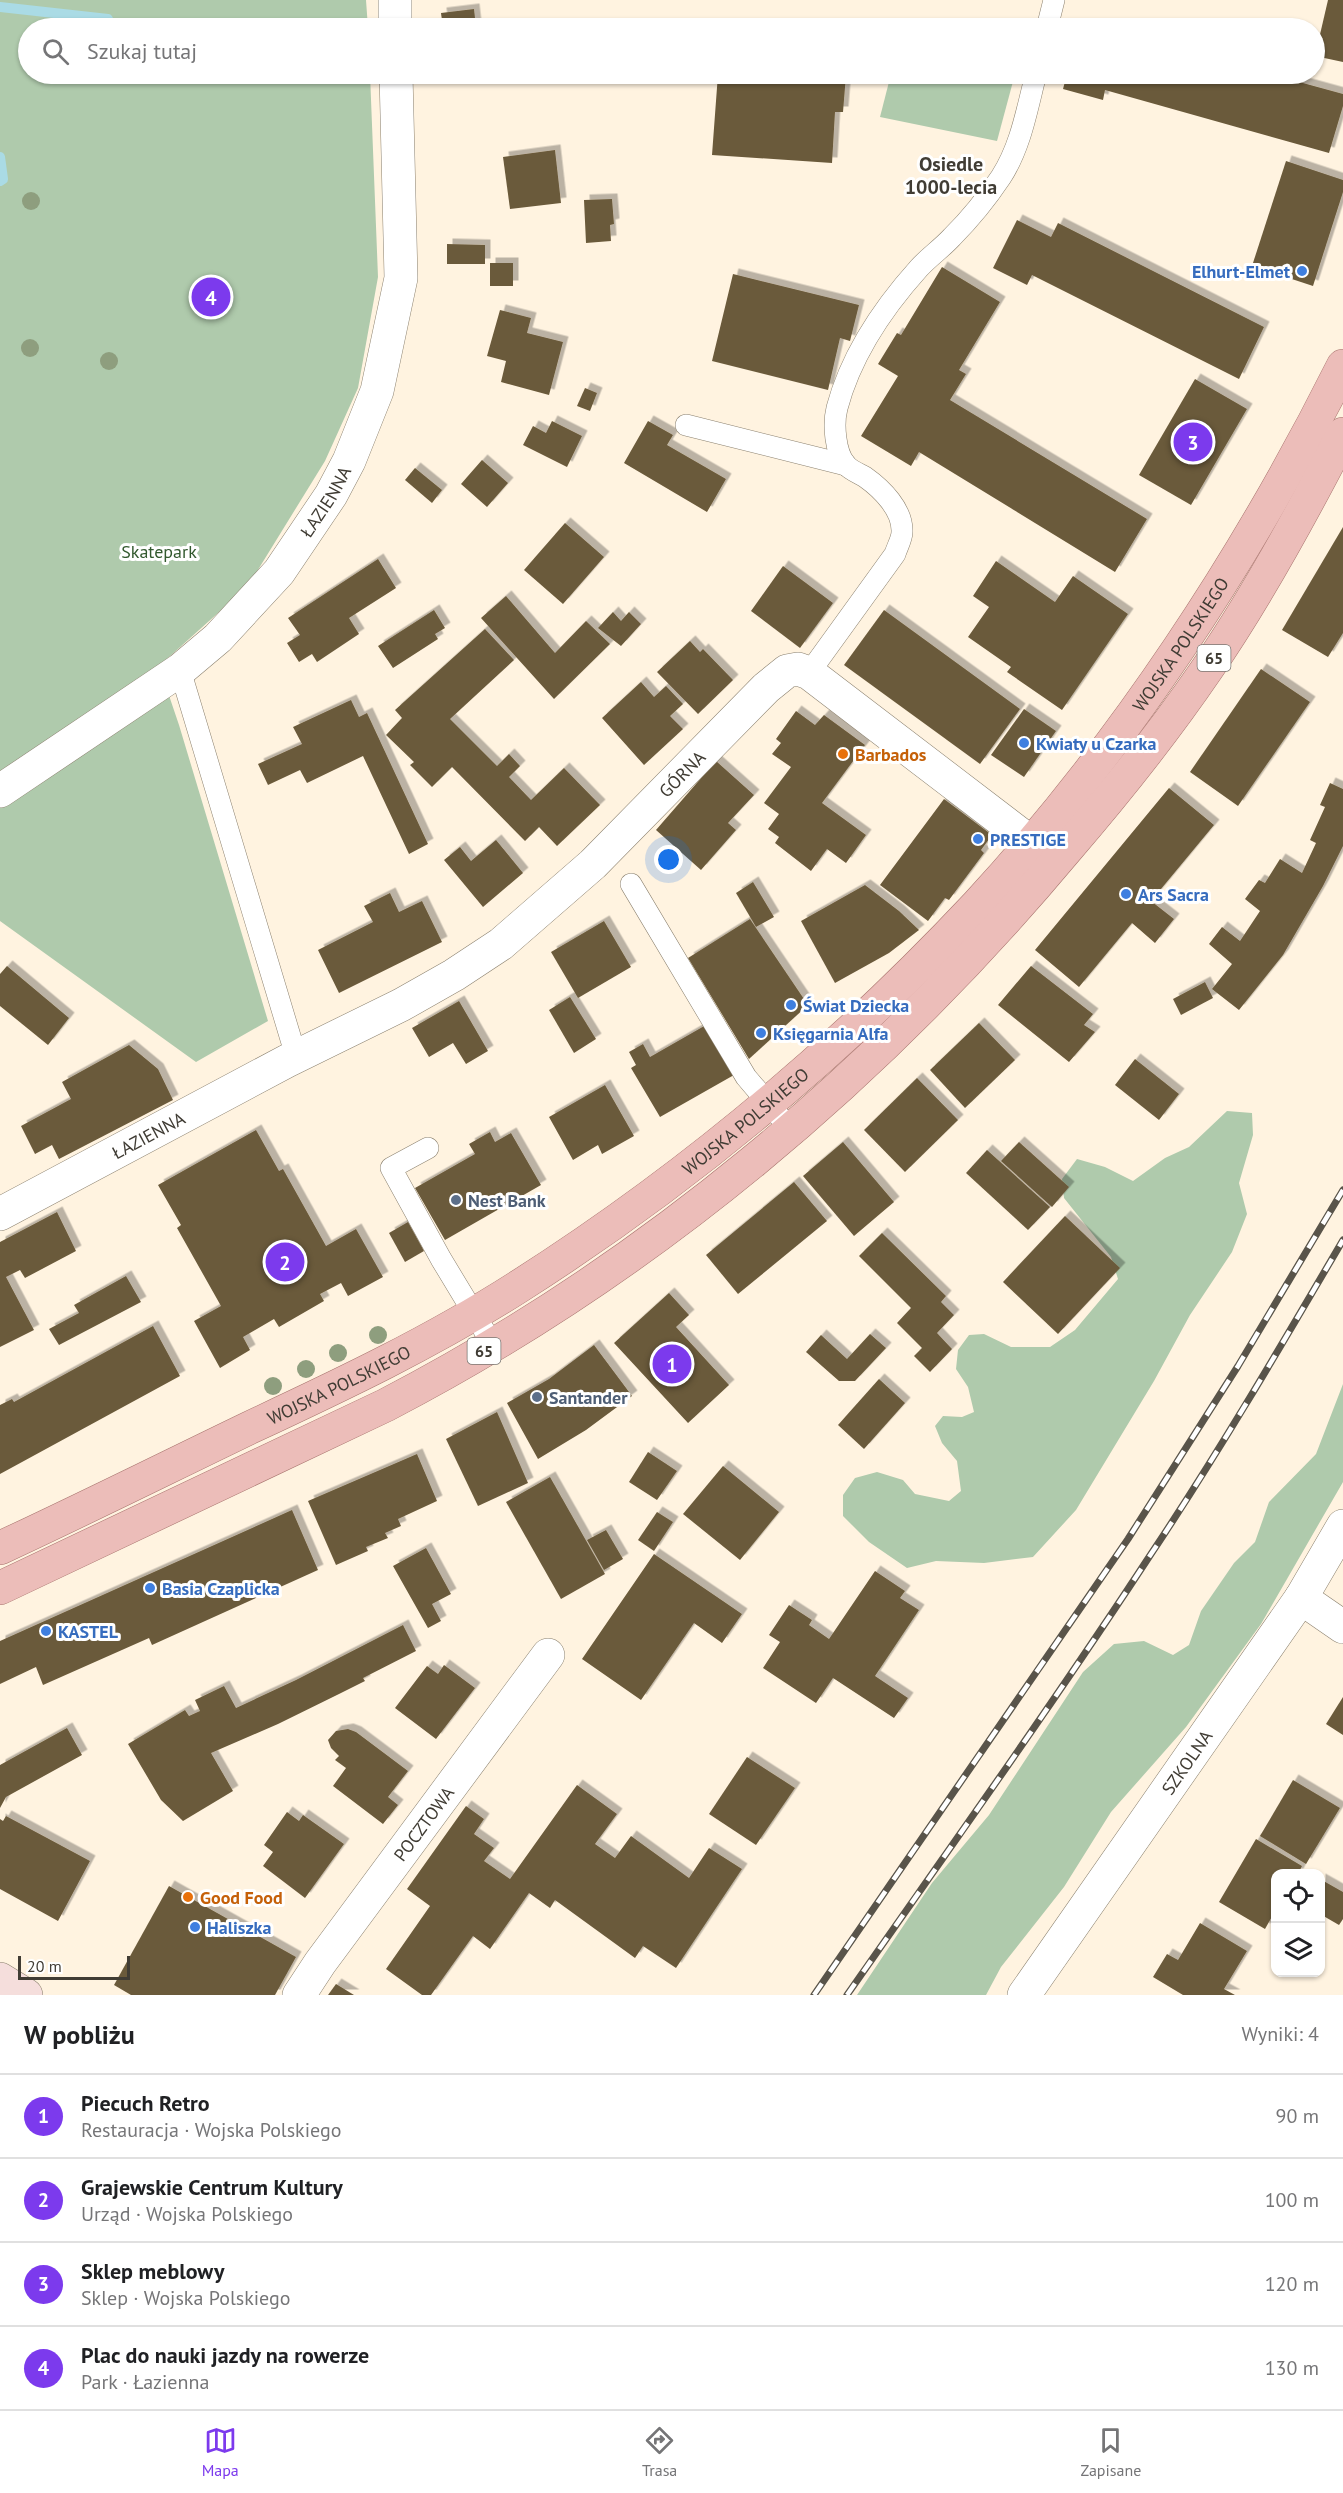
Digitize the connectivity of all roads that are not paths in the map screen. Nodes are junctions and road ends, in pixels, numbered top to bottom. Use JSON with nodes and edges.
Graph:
{"nodes":[{"id":1,"x":395,"y":0,"type":"edge"},
{"id":2,"x":1054,"y":0,"type":"edge"},
{"id":3,"x":395,"y":18,"type":"edge"},
{"id":4,"x":1050,"y":18,"type":"edge"},
{"id":5,"x":396,"y":84,"type":"edge"},
{"id":6,"x":1034,"y":84,"type":"edge"},
{"id":7,"x":1343,"y":366,"type":"edge"},
{"id":8,"x":686,"y":425,"type":"dead end"},
{"id":9,"x":1343,"y":434,"type":"edge"},
{"id":10,"x":846,"y":465,"type":"junction"},
{"id":11,"x":180,"y":670,"type":"junction"},
{"id":12,"x":809,"y":673,"type":"junction"},
{"id":13,"x":0,"y":791,"type":"edge"},
{"id":14,"x":1044,"y":852,"type":"junction"},
{"id":15,"x":631,"y":884,"type":"dead end"},
{"id":16,"x":297,"y":1056,"type":"junction"},
{"id":17,"x":768,"y":1103,"type":"junction"},
{"id":18,"x":791,"y":1130,"type":"junction"},
{"id":19,"x":428,"y":1148,"type":"dead end"},
{"id":20,"x":0,"y":1214,"type":"edge"},
{"id":21,"x":474,"y":1313,"type":"junction"},
{"id":22,"x":493,"y":1345,"type":"junction"},
{"id":23,"x":1343,"y":1526,"type":"edge"},
{"id":24,"x":0,"y":1548,"type":"edge"},
{"id":25,"x":0,"y":1588,"type":"edge"},
{"id":26,"x":1301,"y":1599,"type":"junction"},
{"id":27,"x":1343,"y":1627,"type":"edge"},
{"id":28,"x":548,"y":1655,"type":"dead end"},
{"id":29,"x":0,"y":1979,"type":"edge"},
{"id":30,"x":27,"y":1995,"type":"edge"},
{"id":31,"x":299,"y":1995,"type":"edge"},
{"id":32,"x":1024,"y":1995,"type":"edge"}],
"edges":[{"from":1,"to":3,"type":"street"},
{"from":2,"to":4,"type":"lane"},
{"from":5,"to":11,"type":"street","name":"ŁAZIENNA"},
{"from":6,"to":10,"type":"lane"},
{"from":7,"to":14,"type":"main road","name":"WOJSKA POLSKIEGO","number":"65"},
{"from":8,"to":10,"type":"lane"},
{"from":9,"to":14,"type":"main road","name":"WOJSKA POLSKIEGO","number":"65"},
{"from":10,"to":12,"type":"lane"},
{"from":11,"to":13,"type":"street","name":"ŁAZIENNA"},
{"from":11,"to":16,"type":"lane"},
{"from":12,"to":14,"type":"street"},
{"from":12,"to":16,"type":"street","name":"GÓRNA"},
{"from":14,"to":17,"type":"main road","name":"WOJSKA POLSKIEGO","number":"65"},
{"from":14,"to":18,"type":"main road","name":"WOJSKA POLSKIEGO","number":"65"},
{"from":15,"to":17,"type":"lane"},
{"from":16,"to":20,"type":"street","name":"ŁAZIENNA"},
{"from":17,"to":18,"type":"lane"},
{"from":17,"to":21,"type":"main road","name":"WOJSKA POLSKIEGO","number":"65"},
{"from":18,"to":22,"type":"main road","name":"WOJSKA POLSKIEGO","number":"65"},
{"from":19,"to":21,"type":"lane"},
{"from":21,"to":22,"type":"lane"},
{"from":21,"to":24,"type":"main road","name":"WOJSKA POLSKIEGO","number":"65"},
{"from":22,"to":25,"type":"main road","name":"WOJSKA POLSKIEGO","number":"65"},
{"from":23,"to":26,"type":"street","name":"SZKOLNA"},
{"from":26,"to":27,"type":"street"},
{"from":26,"to":32,"type":"street","name":"SZKOLNA"},
{"from":28,"to":31,"type":"street","name":"POCZTOWA"},
{"from":29,"to":30,"type":"main road"}]}
